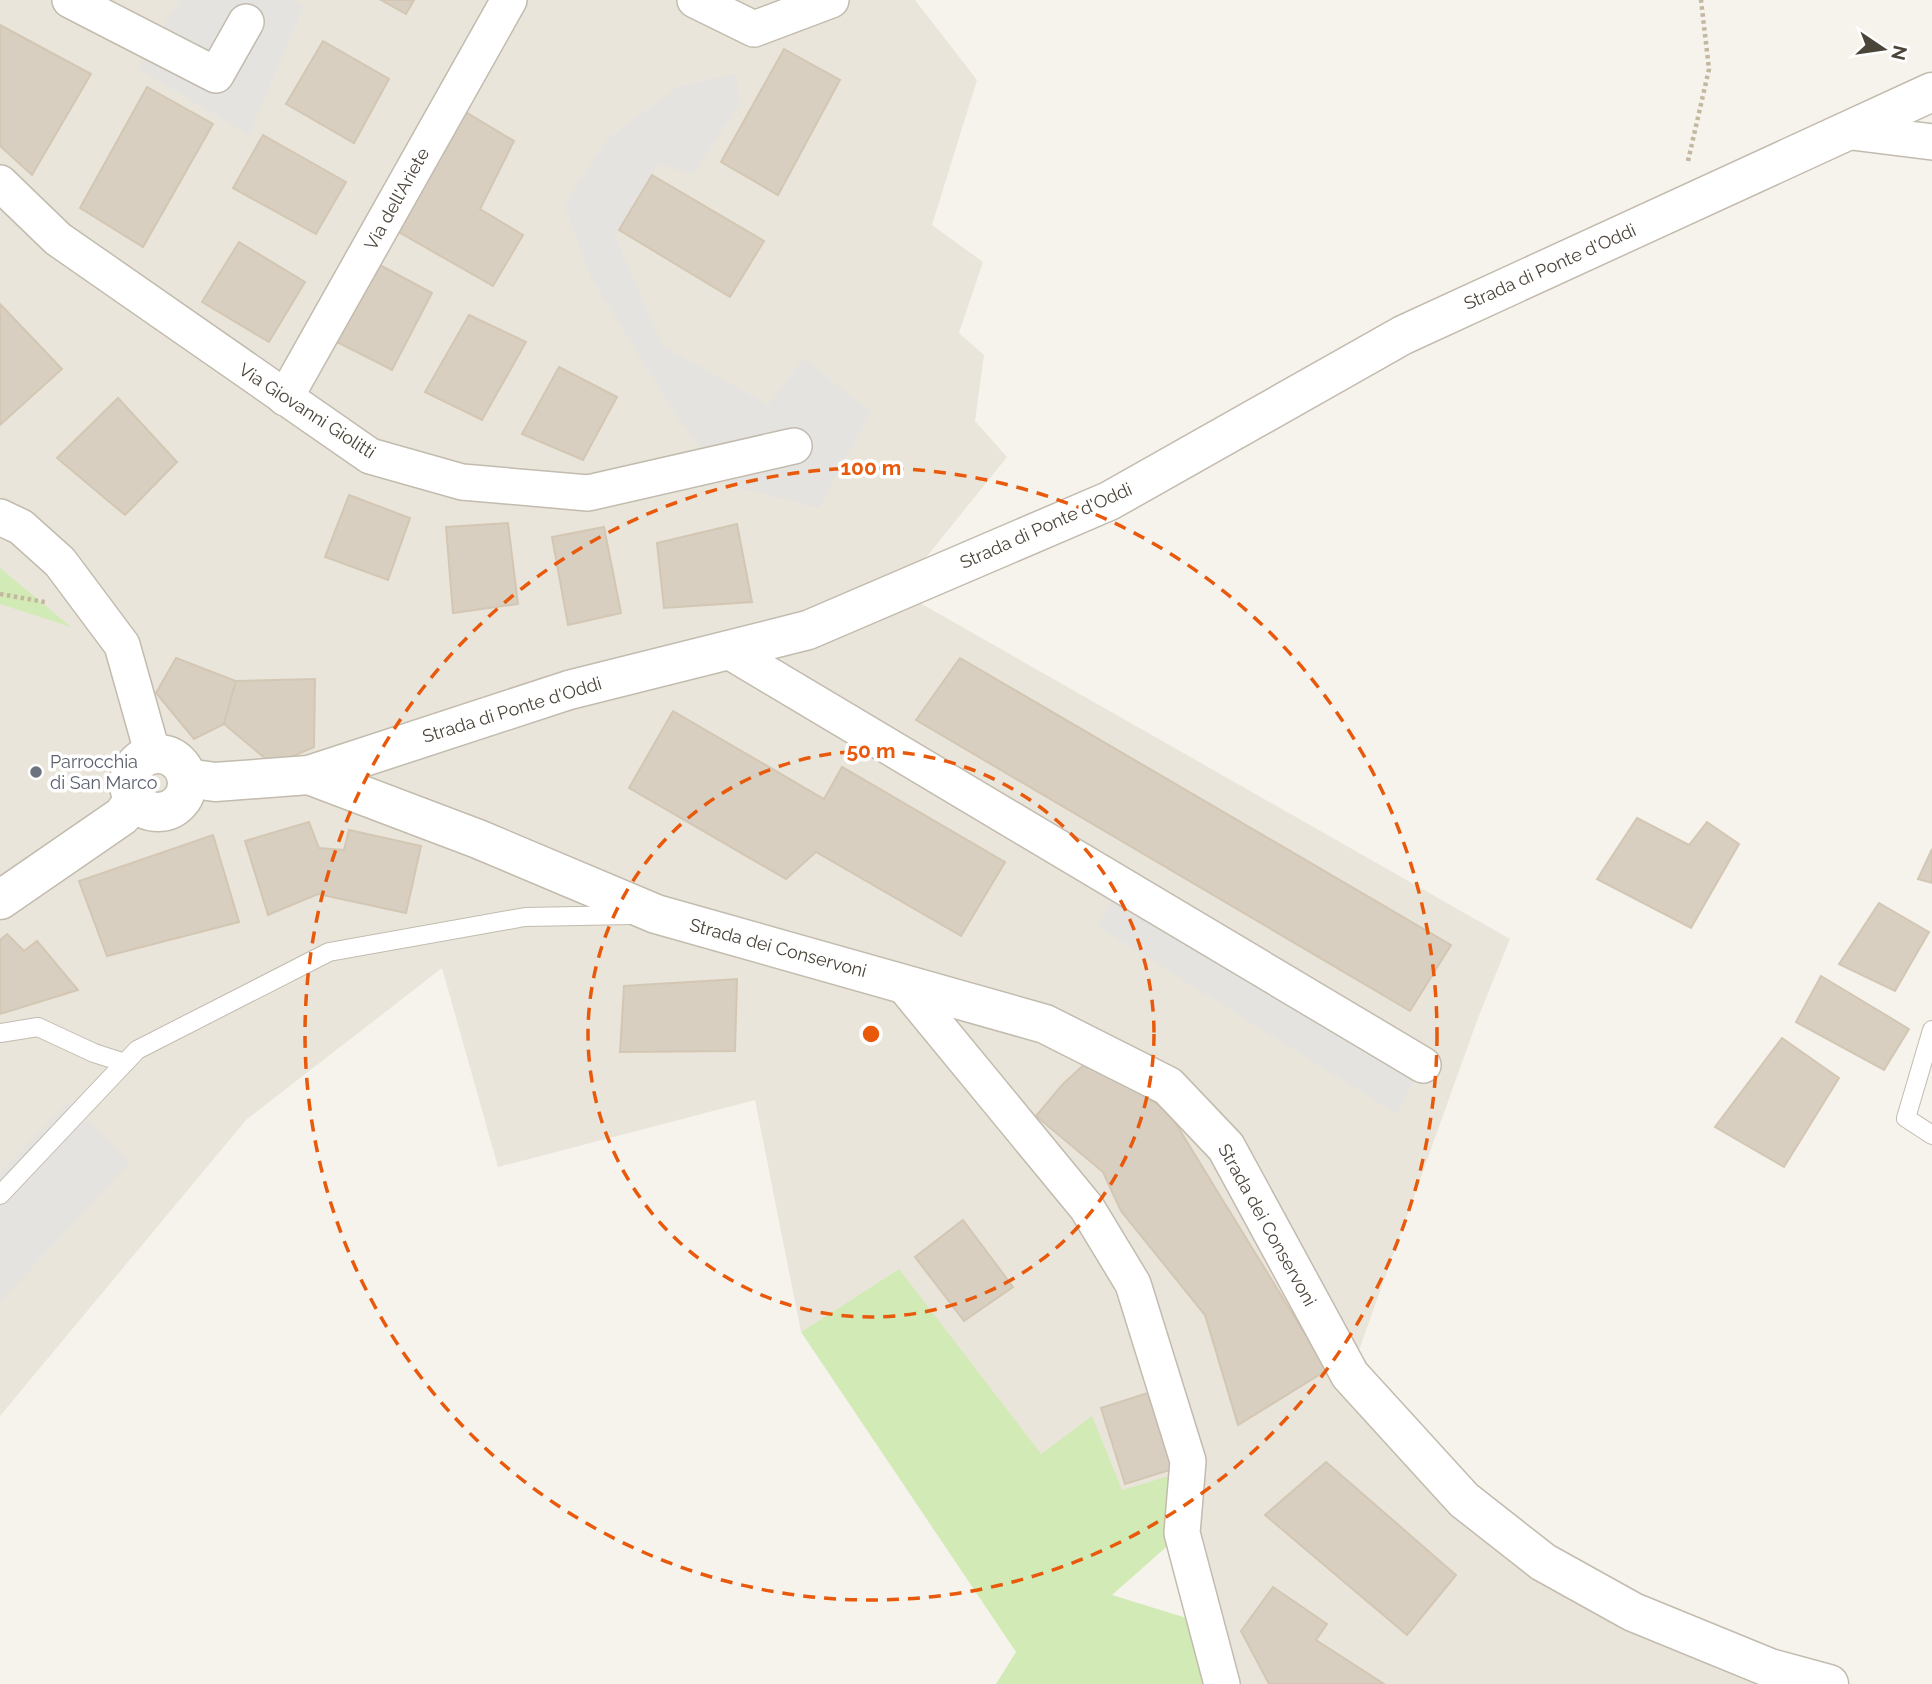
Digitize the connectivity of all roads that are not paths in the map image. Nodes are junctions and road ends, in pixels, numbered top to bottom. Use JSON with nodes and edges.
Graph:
{"nodes":[{"id":1,"x":70,"y":0,"type":"edge"},
{"id":2,"x":509,"y":0,"type":"edge"},
{"id":3,"x":695,"y":0,"type":"edge"},
{"id":4,"x":831,"y":0,"type":"edge"},
{"id":5,"x":246,"y":22,"type":"dead end"},
{"id":6,"x":1932,"y":93,"type":"edge"},
{"id":7,"x":1843,"y":131,"type":"junction"},
{"id":8,"x":1932,"y":142,"type":"edge"},
{"id":9,"x":0,"y":183,"type":"edge"},
{"id":10,"x":285,"y":398,"type":"junction"},
{"id":11,"x":794,"y":446,"type":"dead end"},
{"id":12,"x":0,"y":517,"type":"edge"},
{"id":13,"x":727,"y":650,"type":"junction"},
{"id":14,"x":153,"y":755,"type":"junction"},
{"id":15,"x":309,"y":775,"type":"junction"},
{"id":16,"x":187,"y":778,"type":"junction"},
{"id":17,"x":134,"y":800,"type":"junction"},
{"id":18,"x":0,"y":900,"type":"edge"},
{"id":19,"x":656,"y":914,"type":"junction"},
{"id":20,"x":901,"y":982,"type":"junction"},
{"id":21,"x":1932,"y":1030,"type":"edge"},
{"id":22,"x":0,"y":1033,"type":"edge"},
{"id":23,"x":125,"y":1063,"type":"junction"},
{"id":24,"x":1423,"y":1065,"type":"dead end"},
{"id":25,"x":1932,"y":1135,"type":"edge"},
{"id":26,"x":0,"y":1195,"type":"edge"},
{"id":27,"x":1222,"y":1684,"type":"edge"},
{"id":28,"x":1829,"y":1684,"type":"edge"}],
"edges":[{"from":1,"to":5,"type":"street"},
{"from":2,"to":10,"type":"street","name":"Via dell'Ariete"},
{"from":3,"to":4,"type":"street"},
{"from":6,"to":7,"type":"street","name":"Strada di Ponte d'Oddi"},
{"from":7,"to":8,"type":"street"},
{"from":7,"to":13,"type":"street","name":"Strada di Ponte d'Oddi"},
{"from":9,"to":10,"type":"street","name":"Via Giovanni Giolitti"},
{"from":10,"to":11,"type":"street","name":"Via Giovanni Giolitti"},
{"from":12,"to":14,"type":"street"},
{"from":13,"to":15,"type":"street","name":"Strada di Ponte d'Oddi"},
{"from":13,"to":24,"type":"street"},
{"from":14,"to":16,"type":"street"},
{"from":14,"to":17,"type":"street"},
{"from":15,"to":16,"type":"street","name":"Strada di Ponte d'Oddi"},
{"from":15,"to":19,"type":"street","name":"Strada dei Conservoni"},
{"from":16,"to":17,"type":"street"},
{"from":17,"to":18,"type":"street"},
{"from":19,"to":20,"type":"street","name":"Strada dei Conservoni"},
{"from":19,"to":23,"type":"lane"},
{"from":20,"to":27,"type":"street"},
{"from":20,"to":28,"type":"street","name":"Strada dei Conservoni"},
{"from":21,"to":25,"type":"lane"},
{"from":22,"to":23,"type":"lane"},
{"from":23,"to":26,"type":"lane"}]}
